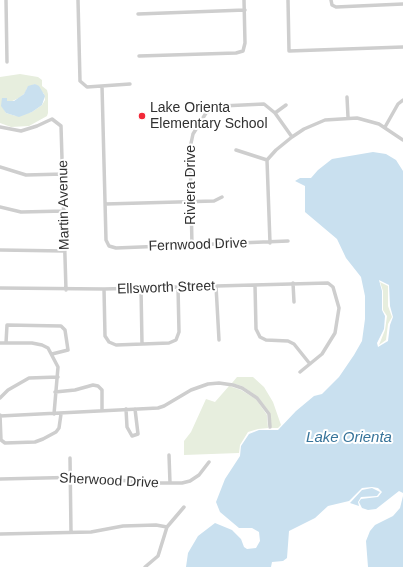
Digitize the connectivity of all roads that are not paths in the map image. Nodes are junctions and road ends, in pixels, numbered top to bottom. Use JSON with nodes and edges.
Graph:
{"nodes":[{"id":1,"x":6,"y":0,"type":"edge"},
{"id":2,"x":78,"y":0,"type":"edge"},
{"id":3,"x":244,"y":0,"type":"edge"},
{"id":4,"x":288,"y":0,"type":"edge"},
{"id":5,"x":331,"y":0,"type":"edge"},
{"id":6,"x":403,"y":4,"type":"edge"},
{"id":7,"x":245,"y":10,"type":"junction"},
{"id":8,"x":138,"y":14,"type":"dead end"},
{"id":9,"x":403,"y":47,"type":"edge"},
{"id":10,"x":140,"y":56,"type":"dead end"},
{"id":11,"x":7,"y":62,"type":"dead end"},
{"id":12,"x":130,"y":84,"type":"dead end"},
{"id":13,"x":102,"y":86,"type":"junction"},
{"id":14,"x":347,"y":97,"type":"dead end"},
{"id":15,"x":403,"y":100,"type":"edge"},
{"id":16,"x":286,"y":105,"type":"dead end"},
{"id":17,"x":275,"y":113,"type":"junction"},
{"id":18,"x":348,"y":117,"type":"junction"},
{"id":19,"x":0,"y":127,"type":"edge"},
{"id":20,"x":385,"y":127,"type":"junction"},
{"id":21,"x":292,"y":137,"type":"junction"},
{"id":22,"x":403,"y":140,"type":"edge"},
{"id":23,"x":236,"y":150,"type":"dead end"},
{"id":24,"x":267,"y":160,"type":"junction"},
{"id":25,"x":0,"y":167,"type":"edge"},
{"id":26,"x":64,"y":174,"type":"junction"},
{"id":27,"x":222,"y":197,"type":"dead end"},
{"id":28,"x":191,"y":202,"type":"junction"},
{"id":29,"x":105,"y":204,"type":"junction"},
{"id":30,"x":0,"y":207,"type":"edge"},
{"id":31,"x":64,"y":211,"type":"junction"},
{"id":32,"x":288,"y":241,"type":"dead end"},
{"id":33,"x":270,"y":243,"type":"junction"},
{"id":34,"x":192,"y":246,"type":"junction"},
{"id":35,"x":0,"y":250,"type":"edge"},
{"id":36,"x":66,"y":251,"type":"junction"},
{"id":37,"x":293,"y":283,"type":"junction"},
{"id":38,"x":255,"y":285,"type":"junction"},
{"id":39,"x":216,"y":286,"type":"junction"},
{"id":40,"x":178,"y":287,"type":"junction"},
{"id":41,"x":0,"y":288,"type":"edge"},
{"id":42,"x":141,"y":288,"type":"junction"},
{"id":43,"x":104,"y":289,"type":"junction"},
{"id":44,"x":66,"y":290,"type":"junction"},
{"id":45,"x":294,"y":302,"type":"dead end"},
{"id":46,"x":218,"y":340,"type":"dead end"},
{"id":47,"x":0,"y":343,"type":"edge"},
{"id":48,"x":6,"y":343,"type":"junction"},
{"id":49,"x":142,"y":344,"type":"junction"},
{"id":50,"x":52,"y":354,"type":"junction"},
{"id":51,"x":310,"y":364,"type":"junction"},
{"id":52,"x":300,"y":372,"type":"dead end"},
{"id":53,"x":58,"y":377,"type":"junction"},
{"id":54,"x":56,"y":392,"type":"junction"},
{"id":55,"x":0,"y":398,"type":"edge"},
{"id":56,"x":135,"y":408,"type":"junction"},
{"id":57,"x":126,"y":409,"type":"junction"},
{"id":58,"x":102,"y":410,"type":"junction"},
{"id":59,"x":54,"y":414,"type":"junction"},
{"id":60,"x":61,"y":414,"type":"junction"},
{"id":61,"x":0,"y":415,"type":"edge"},
{"id":62,"x":270,"y":427,"type":"dead end"},
{"id":63,"x":169,"y":455,"type":"dead end"},
{"id":64,"x":70,"y":458,"type":"dead end"},
{"id":65,"x":209,"y":462,"type":"dead end"},
{"id":66,"x":70,"y":477,"type":"junction"},
{"id":67,"x":0,"y":479,"type":"edge"},
{"id":68,"x":170,"y":483,"type":"junction"},
{"id":69,"x":184,"y":507,"type":"dead end"},
{"id":70,"x":167,"y":527,"type":"junction"},
{"id":71,"x":72,"y":532,"type":"junction"},
{"id":72,"x":0,"y":534,"type":"edge"},
{"id":73,"x":145,"y":567,"type":"edge"}],
"edges":[{"from":1,"to":11,"type":"street"},
{"from":2,"to":13,"type":"street"},
{"from":3,"to":7,"type":"street"},
{"from":4,"to":9,"type":"street"},
{"from":5,"to":6,"type":"street"},
{"from":7,"to":8,"type":"street"},
{"from":7,"to":10,"type":"street"},
{"from":12,"to":13,"type":"street"},
{"from":13,"to":29,"type":"street"},
{"from":14,"to":18,"type":"street"},
{"from":15,"to":20,"type":"street"},
{"from":16,"to":17,"type":"street"},
{"from":17,"to":21,"type":"street","name":"Riviera Drive"},
{"from":17,"to":28,"type":"street","name":"Riviera Drive"},
{"from":18,"to":20,"type":"street"},
{"from":18,"to":21,"type":"street"},
{"from":19,"to":26,"type":"street","name":"Martin Avenue"},
{"from":20,"to":22,"type":"street"},
{"from":21,"to":24,"type":"street"},
{"from":23,"to":24,"type":"street"},
{"from":24,"to":33,"type":"street"},
{"from":25,"to":26,"type":"street"},
{"from":26,"to":31,"type":"street","name":"Martin Avenue"},
{"from":27,"to":28,"type":"street"},
{"from":28,"to":29,"type":"street"},
{"from":28,"to":34,"type":"street","name":"Riviera Drive"},
{"from":29,"to":34,"type":"street","name":"Fernwood Drive"},
{"from":30,"to":31,"type":"street"},
{"from":31,"to":36,"type":"street","name":"Martin Avenue"},
{"from":32,"to":33,"type":"street","name":"Fernwood Drive"},
{"from":33,"to":34,"type":"street","name":"Fernwood Drive"},
{"from":35,"to":36,"type":"street"},
{"from":36,"to":44,"type":"street","name":"Martin Avenue"},
{"from":37,"to":38,"type":"street","name":"Ellsworth Street"},
{"from":37,"to":45,"type":"street"},
{"from":37,"to":51,"type":"street","name":"Ellsworth Street"},
{"from":38,"to":39,"type":"street","name":"Ellsworth Street"},
{"from":38,"to":51,"type":"street"},
{"from":39,"to":40,"type":"street","name":"Ellsworth Street"},
{"from":39,"to":46,"type":"street"},
{"from":40,"to":42,"type":"street","name":"Ellsworth Street"},
{"from":40,"to":49,"type":"street"},
{"from":41,"to":44,"type":"street","name":"Ellsworth Street"},
{"from":42,"to":43,"type":"street","name":"Ellsworth Street"},
{"from":42,"to":49,"type":"street"},
{"from":43,"to":44,"type":"street","name":"Ellsworth Street"},
{"from":43,"to":49,"type":"street"},
{"from":47,"to":48,"type":"street"},
{"from":48,"to":50,"type":"street"},
{"from":48,"to":50,"type":"street"},
{"from":50,"to":53,"type":"street"},
{"from":51,"to":52,"type":"street"},
{"from":53,"to":54,"type":"street"},
{"from":53,"to":55,"type":"street"},
{"from":54,"to":58,"type":"street"},
{"from":54,"to":59,"type":"street"},
{"from":56,"to":57,"type":"street"},
{"from":56,"to":57,"type":"street"},
{"from":56,"to":62,"type":"street"},
{"from":57,"to":58,"type":"street"},
{"from":58,"to":60,"type":"street"},
{"from":59,"to":60,"type":"street"},
{"from":59,"to":61,"type":"street"},
{"from":60,"to":61,"type":"street"},
{"from":63,"to":68,"type":"street"},
{"from":64,"to":66,"type":"street"},
{"from":65,"to":68,"type":"street","name":"Sherwood Drive"},
{"from":66,"to":67,"type":"street","name":"Sherwood Drive"},
{"from":66,"to":68,"type":"street","name":"Sherwood Drive"},
{"from":66,"to":71,"type":"street"},
{"from":69,"to":70,"type":"street"},
{"from":70,"to":71,"type":"street"},
{"from":70,"to":73,"type":"street"},
{"from":71,"to":72,"type":"street"}]}
